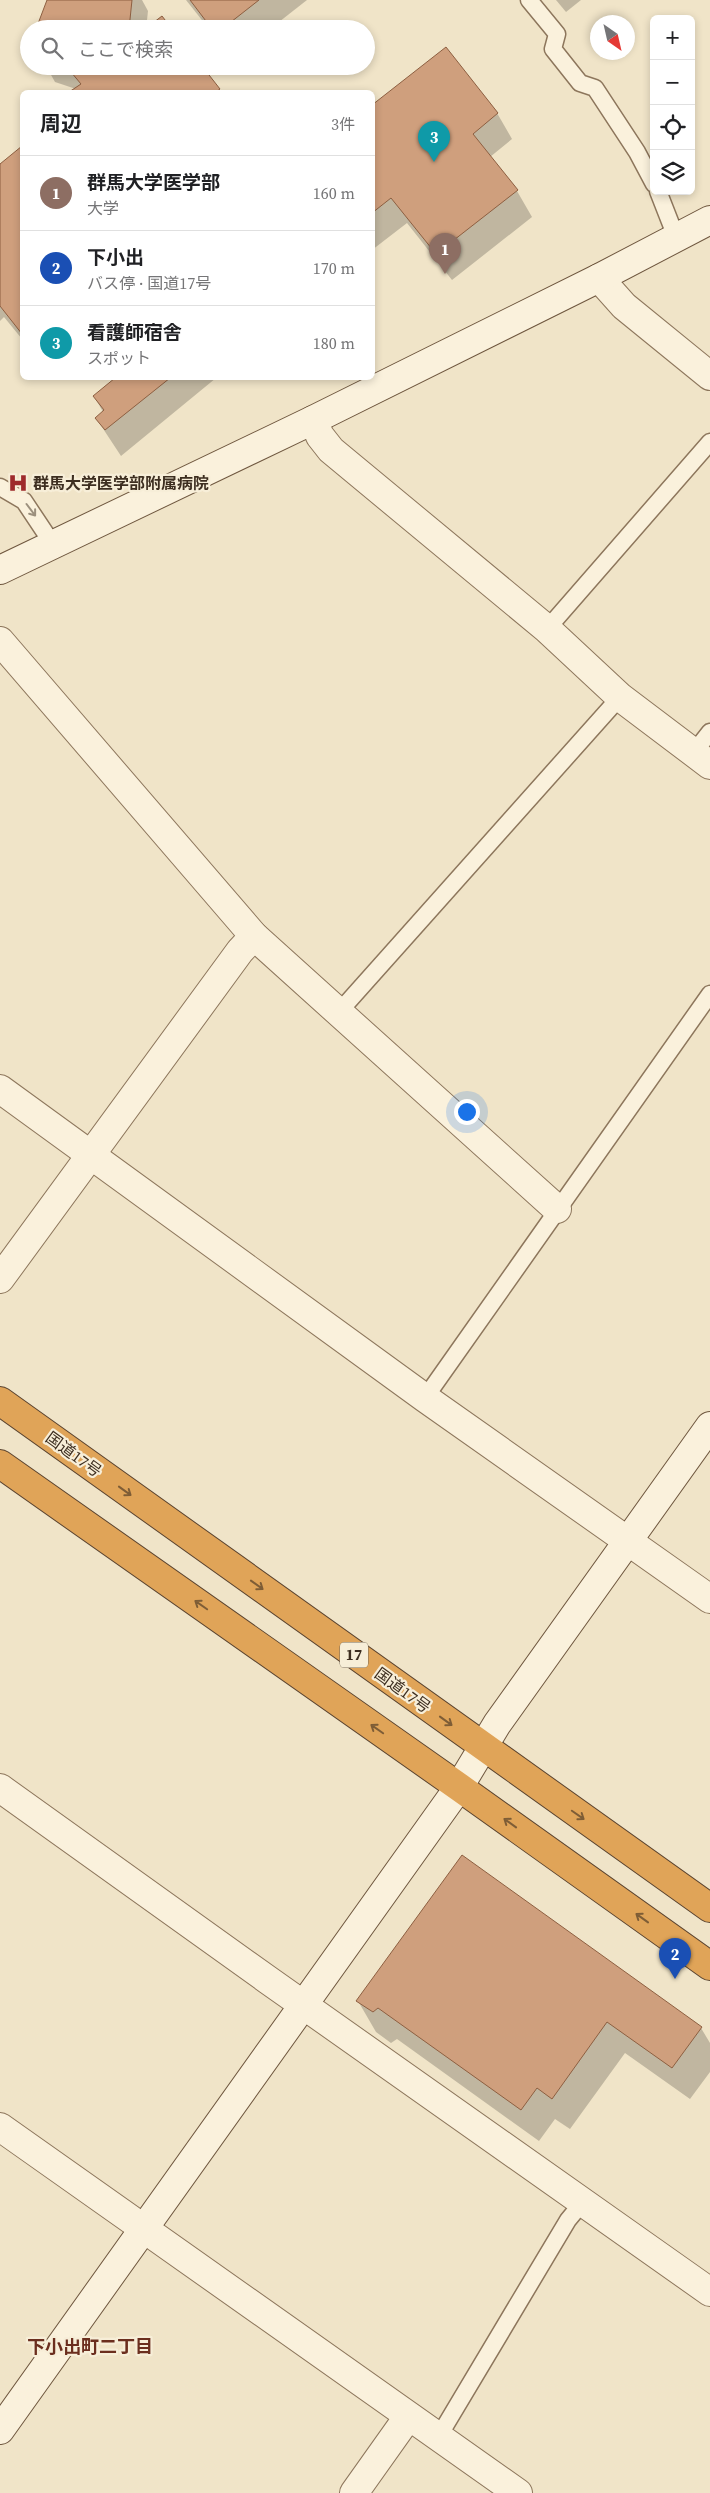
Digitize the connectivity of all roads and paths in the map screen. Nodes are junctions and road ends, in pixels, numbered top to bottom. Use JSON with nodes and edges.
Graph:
{"nodes":[{"id":1,"x":529,"y":0,"type":"edge"},
{"id":2,"x":650,"y":177,"type":"edge"},
{"id":3,"x":660,"y":195,"type":"edge"},
{"id":4,"x":710,"y":220,"type":"edge"},
{"id":5,"x":676,"y":237,"type":"junction"},
{"id":6,"x":599,"y":278,"type":"junction"},
{"id":7,"x":710,"y":376,"type":"edge"},
{"id":8,"x":313,"y":420,"type":"junction"},
{"id":9,"x":710,"y":442,"type":"edge"},
{"id":10,"x":0,"y":487,"type":"edge"},
{"id":11,"x":52,"y":543,"type":"junction"},
{"id":12,"x":0,"y":570,"type":"edge"},
{"id":13,"x":547,"y":629,"type":"junction"},
{"id":14,"x":0,"y":642,"type":"edge"},
{"id":15,"x":620,"y":697,"type":"junction"},
{"id":16,"x":705,"y":749,"type":"edge"},
{"id":17,"x":254,"y":936,"type":"junction"},
{"id":18,"x":710,"y":994,"type":"edge"},
{"id":19,"x":338,"y":1012,"type":"junction"},
{"id":20,"x":0,"y":1090,"type":"edge"},
{"id":21,"x":91,"y":1155,"type":"junction"},
{"id":22,"x":557,"y":1209,"type":"junction"},
{"id":23,"x":0,"y":1280,"type":"edge"},
{"id":24,"x":425,"y":1398,"type":"junction"},
{"id":25,"x":0,"y":1401,"type":"edge"},
{"id":26,"x":710,"y":1426,"type":"edge"},
{"id":27,"x":0,"y":1464,"type":"edge"},
{"id":28,"x":628,"y":1541,"type":"junction"},
{"id":29,"x":710,"y":1599,"type":"edge"},
{"id":30,"x":482,"y":1747,"type":"junction"},
{"id":31,"x":459,"y":1787,"type":"junction"},
{"id":32,"x":0,"y":1788,"type":"edge"},
{"id":33,"x":710,"y":1908,"type":"edge"},
{"id":34,"x":710,"y":1966,"type":"edge"},
{"id":35,"x":304,"y":2005,"type":"junction"},
{"id":36,"x":0,"y":2127,"type":"edge"},
{"id":37,"x":582,"y":2203,"type":"junction"},
{"id":38,"x":142,"y":2228,"type":"junction"},
{"id":39,"x":710,"y":2292,"type":"edge"},
{"id":40,"x":408,"y":2417,"type":"junction"},
{"id":41,"x":0,"y":2430,"type":"edge"},
{"id":42,"x":440,"y":2436,"type":"junction"},
{"id":43,"x":354,"y":2493,"type":"edge"},
{"id":44,"x":518,"y":2493,"type":"edge"}],
"edges":[{"from":1,"to":2,"type":"lane"},
{"from":3,"to":5,"type":"lane"},
{"from":4,"to":5,"type":"street"},
{"from":5,"to":6,"type":"street"},
{"from":6,"to":7,"type":"street"},
{"from":6,"to":8,"type":"street"},
{"from":8,"to":11,"type":"street"},
{"from":8,"to":13,"type":"street"},
{"from":9,"to":13,"type":"lane"},
{"from":10,"to":11,"type":"lane","one_way":true},
{"from":11,"to":12,"type":"street"},
{"from":13,"to":15,"type":"street"},
{"from":14,"to":17,"type":"street"},
{"from":15,"to":16,"type":"street"},
{"from":15,"to":19,"type":"lane"},
{"from":17,"to":19,"type":"street"},
{"from":17,"to":21,"type":"street"},
{"from":18,"to":22,"type":"lane"},
{"from":19,"to":22,"type":"street"},
{"from":20,"to":21,"type":"street"},
{"from":21,"to":23,"type":"street"},
{"from":21,"to":24,"type":"street"},
{"from":22,"to":24,"type":"lane"},
{"from":24,"to":28,"type":"street"},
{"from":25,"to":30,"type":"highway","name":"国道17号","number":"17","one_way":true},
{"from":26,"to":28,"type":"street"},
{"from":31,"to":27,"type":"highway","one_way":true},
{"from":28,"to":29,"type":"street"},
{"from":28,"to":30,"type":"street"},
{"from":30,"to":31,"type":"street"},
{"from":30,"to":33,"type":"highway","name":"国道17号","number":"17","one_way":true},
{"from":34,"to":31,"type":"highway","one_way":true},
{"from":31,"to":35,"type":"street"},
{"from":32,"to":35,"type":"street"},
{"from":35,"to":37,"type":"street"},
{"from":35,"to":38,"type":"street"},
{"from":36,"to":38,"type":"street"},
{"from":37,"to":39,"type":"street"},
{"from":37,"to":42,"type":"lane"},
{"from":38,"to":40,"type":"street"},
{"from":38,"to":41,"type":"street"},
{"from":40,"to":42,"type":"street"},
{"from":40,"to":43,"type":"street"},
{"from":42,"to":44,"type":"street"}]}
